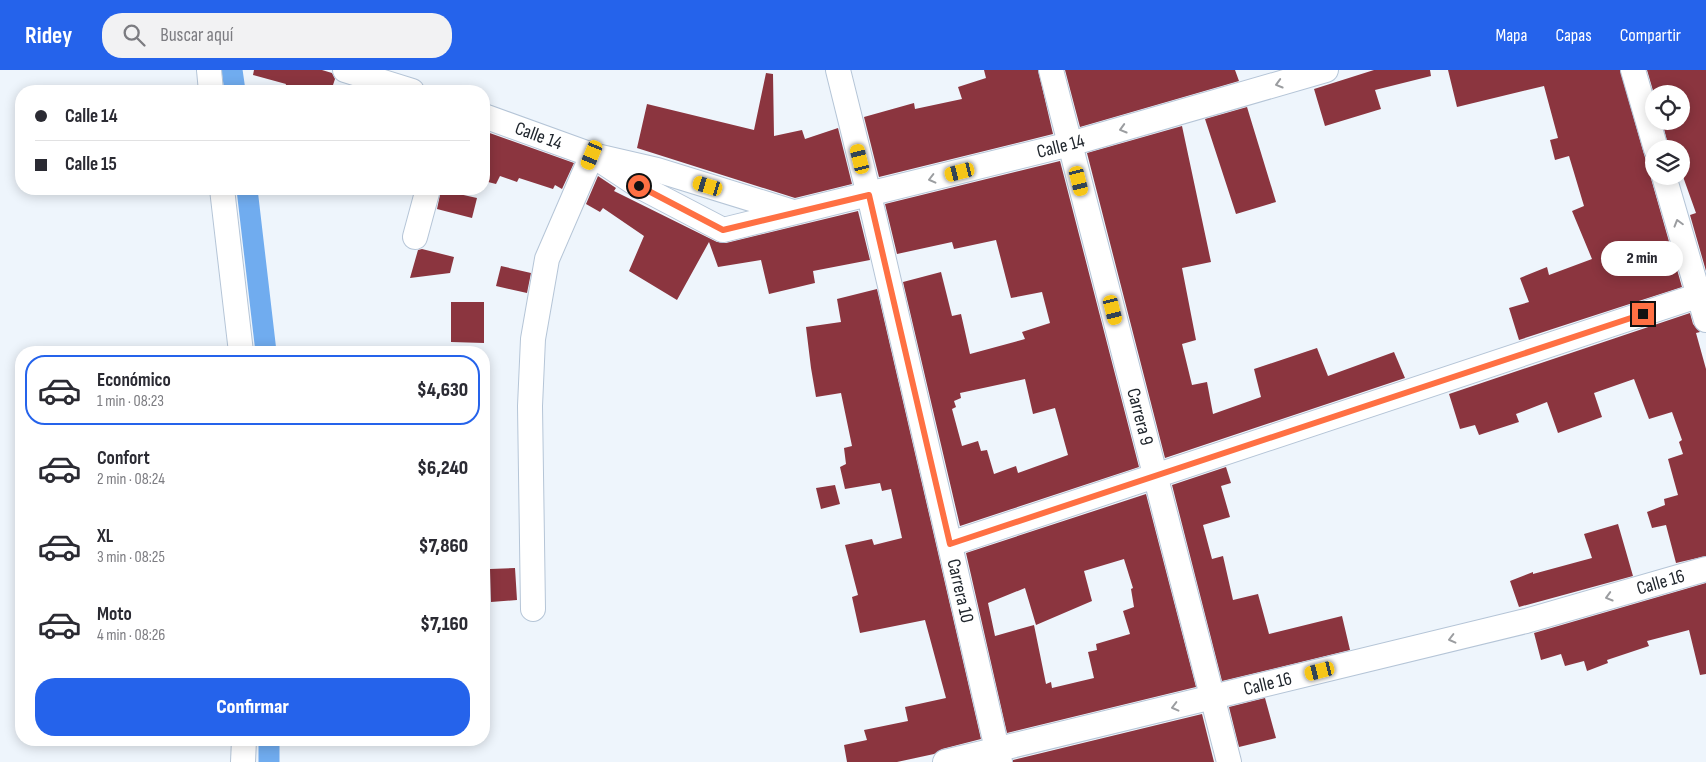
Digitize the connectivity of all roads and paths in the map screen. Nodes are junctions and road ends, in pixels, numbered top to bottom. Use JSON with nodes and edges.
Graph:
{"nodes":[{"id":1,"x":208,"y":70,"type":"edge"},
{"id":2,"x":345,"y":70,"type":"edge"},
{"id":3,"x":838,"y":70,"type":"edge"},
{"id":4,"x":1051,"y":70,"type":"edge"},
{"id":5,"x":1326,"y":70,"type":"edge"},
{"id":6,"x":1633,"y":70,"type":"edge"},
{"id":7,"x":210,"y":85,"type":"edge"},
{"id":8,"x":393,"y":85,"type":"edge"},
{"id":9,"x":490,"y":118,"type":"edge"},
{"id":10,"x":1653,"y":140,"type":"edge"},
{"id":11,"x":1070,"y":144,"type":"junction"},
{"id":12,"x":592,"y":155,"type":"junction"},
{"id":13,"x":1667,"y":185,"type":"edge"},
{"id":14,"x":223,"y":195,"type":"edge"},
{"id":15,"x":426,"y":195,"type":"edge"},
{"id":16,"x":869,"y":195,"type":"junction"},
{"id":17,"x":793,"y":212,"type":"junction"},
{"id":18,"x":415,"y":237,"type":"dead end"},
{"id":19,"x":1702,"y":294,"type":"edge"},
{"id":20,"x":1706,"y":320,"type":"edge"},
{"id":21,"x":240,"y":346,"type":"edge"},
{"id":22,"x":1156,"y":476,"type":"junction"},
{"id":23,"x":950,"y":544,"type":"junction"},
{"id":24,"x":1706,"y":568,"type":"edge"},
{"id":25,"x":533,"y":609,"type":"dead end"},
{"id":26,"x":1213,"y":698,"type":"junction"},
{"id":27,"x":244,"y":746,"type":"edge"},
{"id":28,"x":998,"y":756,"type":"edge"},
{"id":29,"x":243,"y":762,"type":"edge"},
{"id":30,"x":945,"y":762,"type":"edge"},
{"id":31,"x":1230,"y":762,"type":"edge"}],
"edges":[{"from":1,"to":7,"type":"street"},
{"from":2,"to":8,"type":"street"},
{"from":3,"to":16,"type":"street","name":"Carrera 10"},
{"from":4,"to":11,"type":"street","name":"Carrera 9"},
{"from":5,"to":11,"type":"street","name":"Calle 14","one_way":true},
{"from":6,"to":10,"type":"street"},
{"from":9,"to":12,"type":"street","name":"Calle 14"},
{"from":11,"to":16,"type":"street","name":"Calle 14","one_way":true},
{"from":11,"to":22,"type":"street","name":"Carrera 9"},
{"from":12,"to":17,"type":"street","name":"Calle 14"},
{"from":12,"to":17,"type":"street","name":"Calle 14"},
{"from":12,"to":25,"type":"street"},
{"from":19,"to":13,"type":"street","one_way":true},
{"from":14,"to":21,"type":"street"},
{"from":15,"to":18,"type":"street"},
{"from":16,"to":17,"type":"street","name":"Calle 14"},
{"from":16,"to":23,"type":"street","name":"Carrera 10"},
{"from":19,"to":20,"type":"street"},
{"from":19,"to":22,"type":"street"},
{"from":22,"to":23,"type":"street"},
{"from":22,"to":26,"type":"street","name":"Carrera 9"},
{"from":23,"to":28,"type":"street","name":"Carrera 10"},
{"from":24,"to":26,"type":"street","name":"Calle 16","one_way":true},
{"from":26,"to":28,"type":"street","name":"Calle 16","one_way":true},
{"from":26,"to":31,"type":"street","name":"Carrera 9"},
{"from":27,"to":29,"type":"street"},
{"from":28,"to":30,"type":"street","name":"Calle 16"}]}
